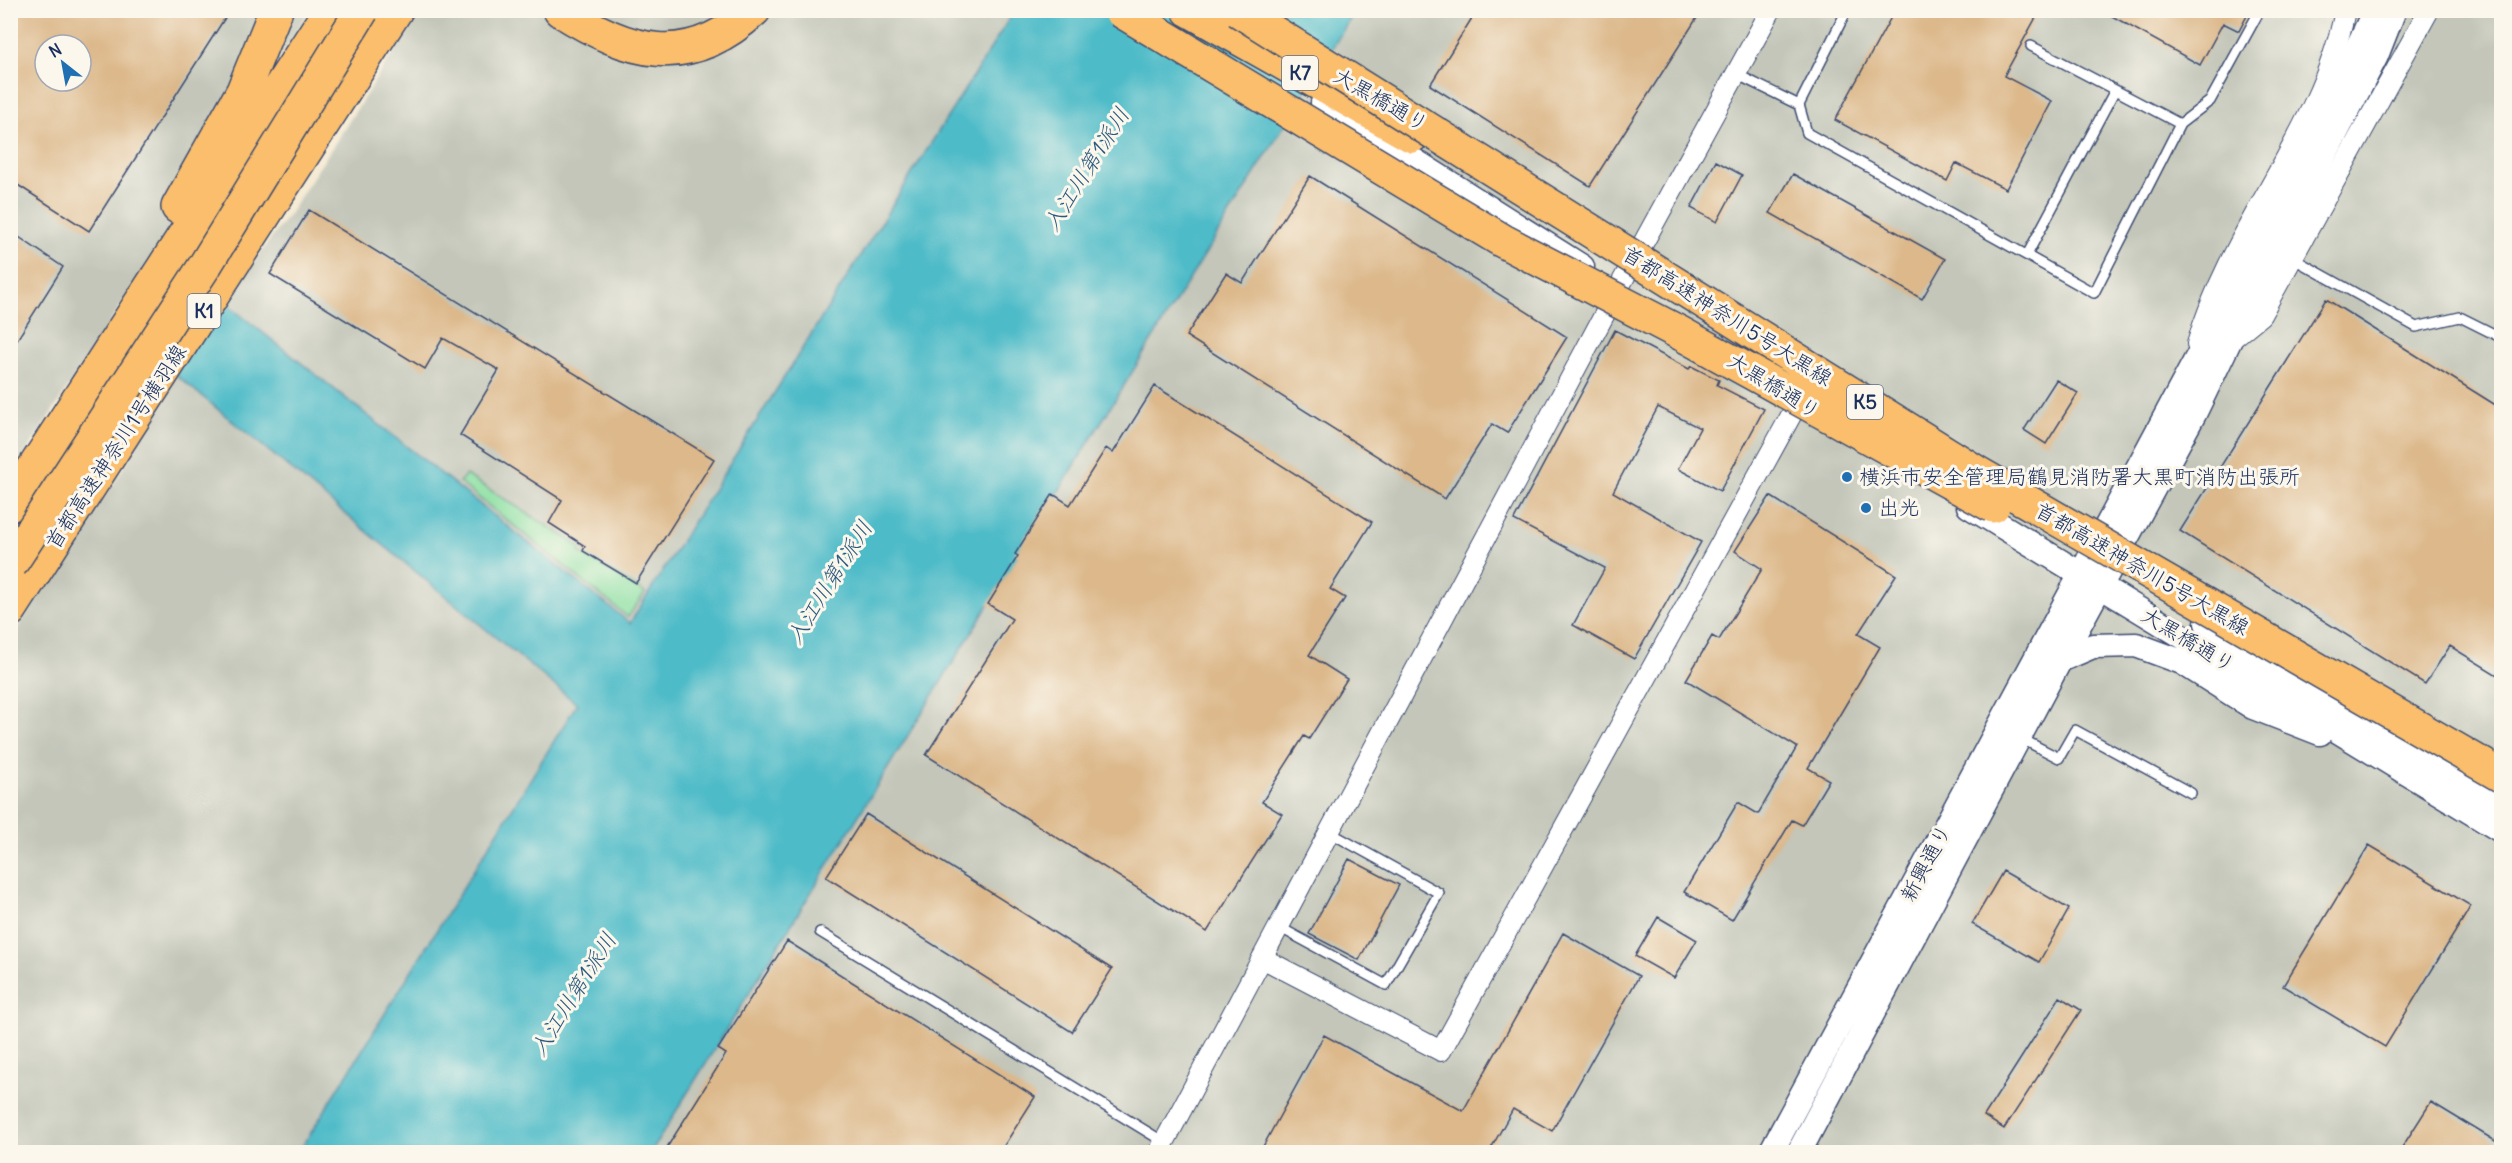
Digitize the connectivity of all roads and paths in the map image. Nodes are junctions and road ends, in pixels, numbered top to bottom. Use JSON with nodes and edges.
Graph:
{"nodes":[{"id":1,"x":276,"y":10,"type":"edge"},
{"id":2,"x":330,"y":10,"type":"edge"},
{"id":3,"x":336,"y":10,"type":"edge"},
{"id":4,"x":345,"y":10,"type":"edge"},
{"id":5,"x":351,"y":10,"type":"edge"},
{"id":6,"x":362,"y":10,"type":"edge"},
{"id":7,"x":396,"y":10,"type":"edge"},
{"id":8,"x":417,"y":10,"type":"edge"},
{"id":9,"x":560,"y":10,"type":"edge"},
{"id":10,"x":754,"y":10,"type":"edge"},
{"id":11,"x":1120,"y":10,"type":"edge"},
{"id":12,"x":1172,"y":10,"type":"edge"},
{"id":13,"x":1189,"y":10,"type":"edge"},
{"id":14,"x":1214,"y":10,"type":"edge"},
{"id":15,"x":1232,"y":10,"type":"edge"},
{"id":16,"x":1238,"y":10,"type":"edge"},
{"id":17,"x":1771,"y":10,"type":"edge"},
{"id":18,"x":1847,"y":10,"type":"edge"},
{"id":19,"x":2260,"y":10,"type":"edge"},
{"id":20,"x":2345,"y":10,"type":"edge"},
{"id":21,"x":2375,"y":10,"type":"edge"},
{"id":22,"x":2394,"y":10,"type":"edge"},
{"id":23,"x":2429,"y":10,"type":"edge"},
{"id":24,"x":2031,"y":46,"type":"dead end"},
{"id":25,"x":357,"y":50,"type":"dead end"},
{"id":26,"x":2368,"y":51,"type":"junction"},
{"id":27,"x":1736,"y":74,"type":"junction"},
{"id":28,"x":2115,"y":90,"type":"junction"},
{"id":29,"x":1799,"y":105,"type":"junction"},
{"id":30,"x":2180,"y":124,"type":"junction"},
{"id":31,"x":1412,"y":136,"type":"junction"},
{"id":32,"x":276,"y":146,"type":"junction"},
{"id":33,"x":268,"y":212,"type":"junction"},
{"id":34,"x":2027,"y":255,"type":"junction"},
{"id":35,"x":1635,"y":259,"type":"junction"},
{"id":36,"x":2294,"y":259,"type":"junction"},
{"id":37,"x":1618,"y":290,"type":"junction"},
{"id":38,"x":2502,"y":338,"type":"edge"},
{"id":39,"x":2228,"y":342,"type":"junction"},
{"id":40,"x":2188,"y":375,"type":"junction"},
{"id":41,"x":1799,"y":401,"type":"junction"},
{"id":42,"x":10,"y":465,"type":"edge"},
{"id":43,"x":11,"y":505,"type":"edge"},
{"id":44,"x":10,"y":565,"type":"edge"},
{"id":45,"x":2096,"y":567,"type":"junction"},
{"id":46,"x":10,"y":610,"type":"edge"},
{"id":47,"x":2060,"y":660,"type":"junction"},
{"id":48,"x":2020,"y":738,"type":"junction"},
{"id":49,"x":2383,"y":759,"type":"junction"},
{"id":50,"x":2502,"y":776,"type":"edge"},
{"id":51,"x":2502,"y":789,"type":"edge"},
{"id":52,"x":2191,"y":793,"type":"dead end"},
{"id":53,"x":2502,"y":809,"type":"edge"},
{"id":54,"x":2502,"y":831,"type":"edge"},
{"id":55,"x":1329,"y":832,"type":"junction"},
{"id":56,"x":1279,"y":927,"type":"junction"},
{"id":57,"x":820,"y":932,"type":"dead end"},
{"id":58,"x":1263,"y":958,"type":"junction"},
{"id":59,"x":1161,"y":1147,"type":"edge"},
{"id":60,"x":1770,"y":1152,"type":"edge"},
{"id":61,"x":1799,"y":1152,"type":"edge"}],
"edges":[{"from":1,"to":42,"type":"highway"},
{"from":2,"to":43,"type":"highway"},
{"from":3,"to":25,"type":"lane"},
{"from":4,"to":32,"type":"highway","bridge":true},
{"from":5,"to":43,"type":"highway"},
{"from":6,"to":32,"type":"highway","bridge":true},
{"from":7,"to":33,"type":"highway","name":"首都高速神奈川1号横羽線","number":"K1"},
{"from":8,"to":33,"type":"highway"},
{"from":9,"to":10,"type":"highway"},
{"from":11,"to":45,"type":"highway","bridge":true},
{"from":12,"to":37,"type":"street","name":"大黒橋通り"},
{"from":13,"to":31,"type":"highway","number":"K7"},
{"from":14,"to":31,"type":"highway","number":"K5"},
{"from":15,"to":35,"type":"street","name":"大黒橋通り","bridge":true},
{"from":16,"to":50,"type":"highway","name":"首都高速神奈川5号大黒線","number":"K5","bridge":true},
{"from":17,"to":27,"type":"street"},
{"from":18,"to":29,"type":"lane"},
{"from":19,"to":30,"type":"lane"},
{"from":20,"to":40,"type":"street"},
{"from":21,"to":26,"type":"street"},
{"from":22,"to":26,"type":"street"},
{"from":23,"to":36,"type":"street"},
{"from":24,"to":28,"type":"lane"},
{"from":26,"to":39,"type":"street"},
{"from":26,"to":40,"type":"street"},
{"from":27,"to":29,"type":"lane"},
{"from":27,"to":35,"type":"street"},
{"from":28,"to":30,"type":"lane"},
{"from":28,"to":34,"type":"lane"},
{"from":29,"to":34,"type":"lane"},
{"from":30,"to":34,"type":"lane"},
{"from":31,"to":45,"type":"highway","name":"首都高速神奈川5号大黒線","number":"K5"},
{"from":32,"to":44,"type":"highway","bridge":true},
{"from":33,"to":46,"type":"highway","name":"首都高速神奈川1号横羽線","number":"K1"},
{"from":35,"to":37,"type":"street"},
{"from":35,"to":45,"type":"street","name":"大黒橋通り"},
{"from":36,"to":38,"type":"lane"},
{"from":36,"to":39,"type":"street"},
{"from":37,"to":41,"type":"street","name":"大黒橋通り"},
{"from":37,"to":55,"type":"street"},
{"from":39,"to":45,"type":"street"},
{"from":40,"to":45,"type":"street"},
{"from":41,"to":45,"type":"street","name":"大黒橋通り"},
{"from":41,"to":58,"type":"street"},
{"from":45,"to":47,"type":"street","name":"新興通り"},
{"from":45,"to":49,"type":"street","name":"大黒橋通り"},
{"from":45,"to":51,"type":"highway","name":"首都高速神奈川5号大黒線","number":"K5"},
{"from":45,"to":53,"type":"street","name":"大黒橋通り"},
{"from":45,"to":60,"type":"street","name":"新興通り"},
{"from":47,"to":48,"type":"street","name":"新興通り"},
{"from":47,"to":49,"type":"street"},
{"from":48,"to":52,"type":"lane"},
{"from":48,"to":61,"type":"street","name":"新興通り"},
{"from":49,"to":54,"type":"street","name":"大黒橋通り"},
{"from":55,"to":56,"type":"street"},
{"from":55,"to":56,"type":"lane"},
{"from":56,"to":58,"type":"street"},
{"from":57,"to":59,"type":"lane"},
{"from":58,"to":59,"type":"street"}]}
